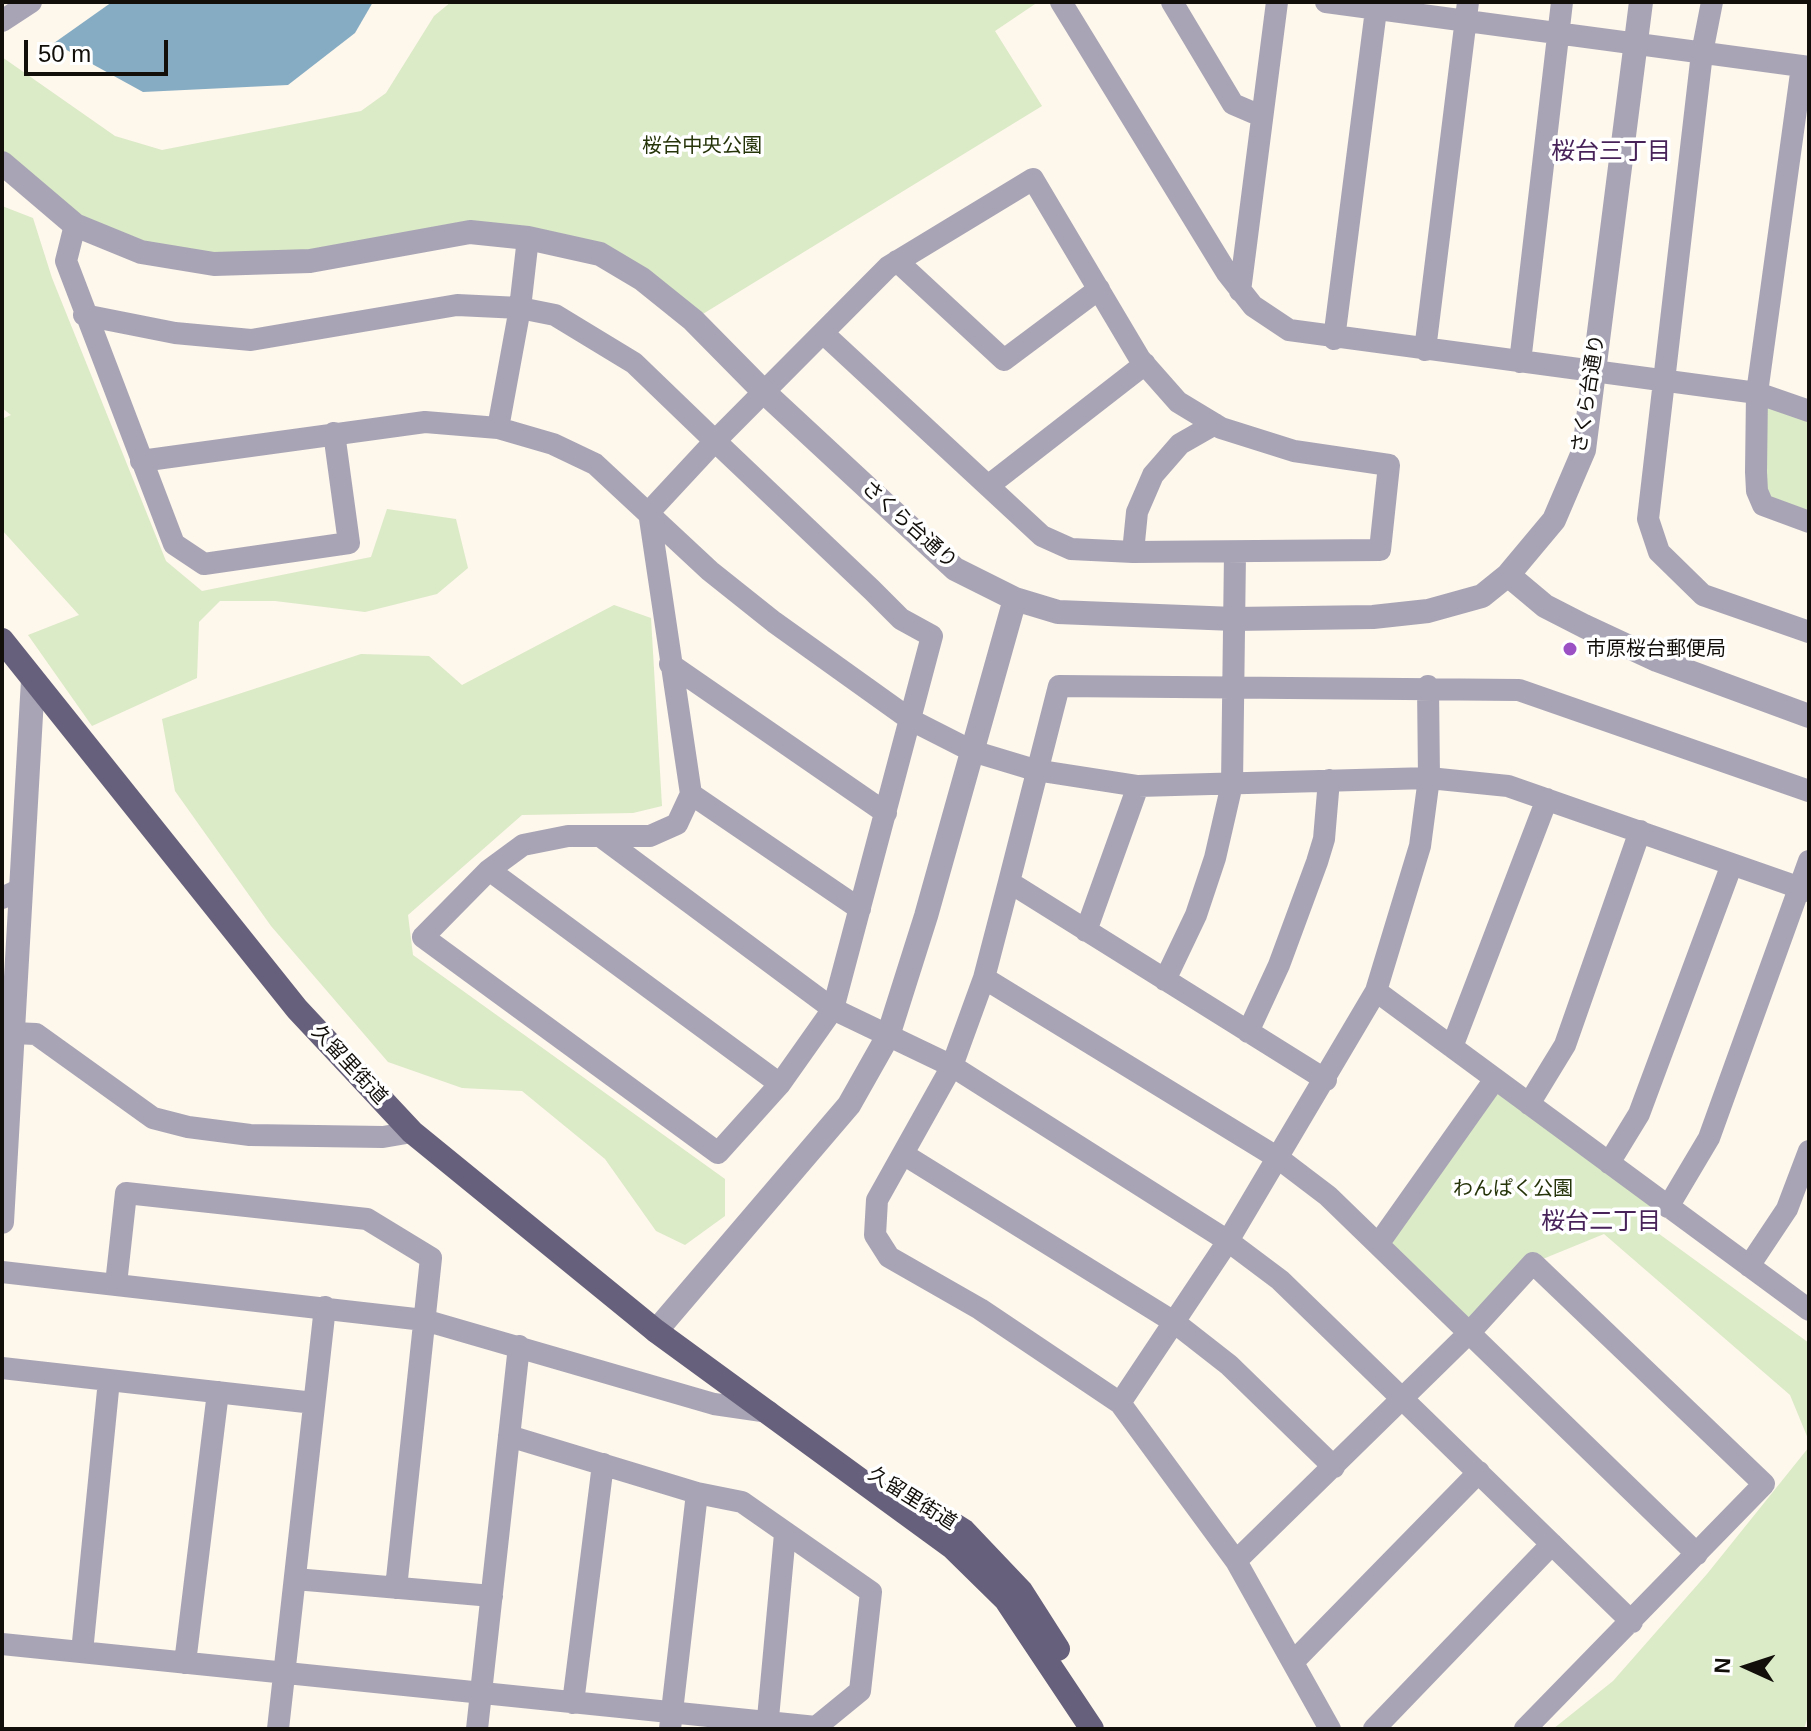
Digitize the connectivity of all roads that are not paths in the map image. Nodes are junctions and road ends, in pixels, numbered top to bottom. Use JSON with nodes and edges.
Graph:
{"nodes":[{"id":1,"x":31,"y":2,"type":"edge"},
{"id":2,"x":1061,"y":2,"type":"edge"},
{"id":3,"x":1172,"y":2,"type":"edge"},
{"id":4,"x":1277,"y":2,"type":"edge"},
{"id":5,"x":1326,"y":2,"type":"edge"},
{"id":6,"x":1562,"y":2,"type":"edge"},
{"id":7,"x":1641,"y":2,"type":"edge"},
{"id":8,"x":1712,"y":2,"type":"edge"},
{"id":9,"x":1377,"y":5,"type":"edge"},
{"id":10,"x":1467,"y":11,"type":"edge"},
{"id":11,"x":2,"y":21,"type":"edge"},
{"id":12,"x":1557,"y":33,"type":"junction"},
{"id":13,"x":1636,"y":45,"type":"junction"},
{"id":14,"x":1702,"y":53,"type":"junction"},
{"id":15,"x":1805,"y":66,"type":"edge"},
{"id":16,"x":1261,"y":116,"type":"junction"},
{"id":17,"x":2,"y":163,"type":"edge"},
{"id":18,"x":75,"y":225,"type":"junction"},
{"id":19,"x":528,"y":238,"type":"junction"},
{"id":20,"x":897,"y":261,"type":"junction"},
{"id":21,"x":1099,"y":289,"type":"junction"},
{"id":22,"x":1240,"y":291,"type":"junction"},
{"id":23,"x":520,"y":308,"type":"junction"},
{"id":24,"x":84,"y":315,"type":"junction"},
{"id":25,"x":823,"y":333,"type":"junction"},
{"id":26,"x":1334,"y":339,"type":"junction"},
{"id":27,"x":1425,"y":350,"type":"junction"},
{"id":28,"x":1520,"y":362,"type":"junction"},
{"id":29,"x":1145,"y":364,"type":"junction"},
{"id":30,"x":1593,"y":372,"type":"junction"},
{"id":31,"x":1665,"y":382,"type":"junction"},
{"id":32,"x":764,"y":392,"type":"junction"},
{"id":33,"x":1757,"y":393,"type":"junction"},
{"id":34,"x":1809,"y":411,"type":"edge"},
{"id":35,"x":1215,"y":424,"type":"junction"},
{"id":36,"x":498,"y":428,"type":"junction"},
{"id":37,"x":334,"y":433,"type":"junction"},
{"id":38,"x":715,"y":441,"type":"junction"},
{"id":39,"x":141,"y":461,"type":"junction"},
{"id":40,"x":988,"y":486,"type":"junction"},
{"id":41,"x":649,"y":512,"type":"junction"},
{"id":42,"x":1809,"y":522,"type":"edge"},
{"id":43,"x":1133,"y":552,"type":"junction"},
{"id":44,"x":1235,"y":553,"type":"junction"},
{"id":45,"x":1508,"y":575,"type":"junction"},
{"id":46,"x":1015,"y":599,"type":"junction"},
{"id":47,"x":1234,"y":619,"type":"junction"},
{"id":48,"x":1809,"y":632,"type":"edge"},
{"id":49,"x":2,"y":640,"type":"edge"},
{"id":50,"x":670,"y":664,"type":"junction"},
{"id":51,"x":33,"y":680,"type":"junction"},
{"id":52,"x":1428,"y":686,"type":"junction"},
{"id":53,"x":1236,"y":688,"type":"junction"},
{"id":54,"x":1809,"y":716,"type":"edge"},
{"id":55,"x":911,"y":720,"type":"junction"},
{"id":56,"x":972,"y":751,"type":"junction"},
{"id":57,"x":1035,"y":770,"type":"junction"},
{"id":58,"x":1429,"y":778,"type":"junction"},
{"id":59,"x":1329,"y":780,"type":"junction"},
{"id":60,"x":1232,"y":784,"type":"junction"},
{"id":61,"x":1138,"y":786,"type":"junction"},
{"id":62,"x":1809,"y":791,"type":"edge"},
{"id":63,"x":691,"y":794,"type":"junction"},
{"id":64,"x":1547,"y":799,"type":"junction"},
{"id":65,"x":886,"y":813,"type":"junction"},
{"id":66,"x":1640,"y":831,"type":"junction"},
{"id":67,"x":600,"y":836,"type":"junction"},
{"id":68,"x":1809,"y":861,"type":"edge"},
{"id":69,"x":1732,"y":864,"type":"junction"},
{"id":70,"x":489,"y":870,"type":"junction"},
{"id":71,"x":1009,"y":882,"type":"junction"},
{"id":72,"x":1804,"y":890,"type":"edge"},
{"id":73,"x":12,"y":894,"type":"edge"},
{"id":74,"x":860,"y":909,"type":"junction"},
{"id":75,"x":1086,"y":931,"type":"junction"},
{"id":76,"x":984,"y":978,"type":"junction"},
{"id":77,"x":1165,"y":980,"type":"junction"},
{"id":78,"x":1376,"y":991,"type":"junction"},
{"id":79,"x":833,"y":1009,"type":"junction"},
{"id":80,"x":1248,"y":1032,"type":"junction"},
{"id":81,"x":13,"y":1033,"type":"junction"},
{"id":82,"x":888,"y":1036,"type":"junction"},
{"id":83,"x":1452,"y":1047,"type":"junction"},
{"id":84,"x":952,"y":1066,"type":"junction"},
{"id":85,"x":1495,"y":1079,"type":"junction"},
{"id":86,"x":1326,"y":1080,"type":"junction"},
{"id":87,"x":780,"y":1084,"type":"junction"},
{"id":88,"x":1529,"y":1104,"type":"junction"},
{"id":89,"x":412,"y":1132,"type":"junction"},
{"id":90,"x":1809,"y":1151,"type":"edge"},
{"id":91,"x":903,"y":1154,"type":"junction"},
{"id":92,"x":1278,"y":1158,"type":"junction"},
{"id":93,"x":1609,"y":1163,"type":"junction"},
{"id":94,"x":1668,"y":1207,"type":"junction"},
{"id":95,"x":2,"y":1222,"type":"edge"},
{"id":96,"x":1228,"y":1241,"type":"junction"},
{"id":97,"x":1379,"y":1243,"type":"junction"},
{"id":98,"x":1749,"y":1266,"type":"junction"},
{"id":99,"x":2,"y":1272,"type":"edge"},
{"id":100,"x":116,"y":1284,"type":"junction"},
{"id":101,"x":325,"y":1307,"type":"junction"},
{"id":102,"x":1809,"y":1310,"type":"edge"},
{"id":103,"x":424,"y":1320,"type":"junction"},
{"id":104,"x":1174,"y":1322,"type":"junction"},
{"id":105,"x":656,"y":1331,"type":"junction"},
{"id":106,"x":1470,"y":1332,"type":"junction"},
{"id":107,"x":519,"y":1346,"type":"junction"},
{"id":108,"x":2,"y":1368,"type":"edge"},
{"id":109,"x":109,"y":1380,"type":"junction"},
{"id":110,"x":218,"y":1392,"type":"junction"},
{"id":111,"x":1402,"y":1397,"type":"junction"},
{"id":112,"x":314,"y":1403,"type":"junction"},
{"id":113,"x":1120,"y":1403,"type":"junction"},
{"id":114,"x":772,"y":1413,"type":"junction"},
{"id":115,"x":509,"y":1436,"type":"junction"},
{"id":116,"x":603,"y":1464,"type":"junction"},
{"id":117,"x":1334,"y":1467,"type":"junction"},
{"id":118,"x":1479,"y":1472,"type":"junction"},
{"id":119,"x":697,"y":1493,"type":"junction"},
{"id":120,"x":785,"y":1534,"type":"junction"},
{"id":121,"x":1552,"y":1544,"type":"junction"},
{"id":122,"x":1697,"y":1554,"type":"junction"},
{"id":123,"x":1236,"y":1561,"type":"junction"},
{"id":124,"x":295,"y":1579,"type":"junction"},
{"id":125,"x":396,"y":1588,"type":"junction"},
{"id":126,"x":492,"y":1596,"type":"junction"},
{"id":127,"x":1632,"y":1622,"type":"junction"},
{"id":128,"x":2,"y":1644,"type":"edge"},
{"id":129,"x":82,"y":1652,"type":"junction"},
{"id":130,"x":1293,"y":1662,"type":"junction"},
{"id":131,"x":185,"y":1663,"type":"junction"},
{"id":132,"x":284,"y":1673,"type":"junction"},
{"id":133,"x":481,"y":1693,"type":"junction"},
{"id":134,"x":573,"y":1703,"type":"junction"},
{"id":135,"x":670,"y":1721,"type":"edge"},
{"id":136,"x":767,"y":1726,"type":"edge"},
{"id":137,"x":278,"y":1729,"type":"edge"},
{"id":138,"x":477,"y":1729,"type":"edge"},
{"id":139,"x":1092,"y":1729,"type":"edge"},
{"id":140,"x":1112,"y":1729,"type":"edge"},
{"id":141,"x":1330,"y":1729,"type":"edge"},
{"id":142,"x":1374,"y":1729,"type":"edge"},
{"id":143,"x":1525,"y":1729,"type":"edge"}],
"edges":[{"from":1,"to":11,"type":"street"},
{"from":2,"to":22,"type":"street"},
{"from":3,"to":16,"type":"street"},
{"from":4,"to":16,"type":"street"},
{"from":5,"to":9,"type":"street"},
{"from":6,"to":12,"type":"street"},
{"from":7,"to":13,"type":"street","name":"さくら台通り"},
{"from":8,"to":14,"type":"street"},
{"from":9,"to":10,"type":"street"},
{"from":9,"to":26,"type":"street"},
{"from":10,"to":12,"type":"street"},
{"from":10,"to":27,"type":"street"},
{"from":12,"to":13,"type":"street"},
{"from":12,"to":28,"type":"street"},
{"from":13,"to":14,"type":"street"},
{"from":13,"to":30,"type":"street","name":"さくら台通り"},
{"from":14,"to":15,"type":"street"},
{"from":14,"to":31,"type":"street"},
{"from":15,"to":33,"type":"street"},
{"from":16,"to":22,"type":"street"},
{"from":17,"to":18,"type":"street","name":"さくら台通り"},
{"from":18,"to":19,"type":"street","name":"さくら台通り"},
{"from":18,"to":24,"type":"street"},
{"from":19,"to":23,"type":"street"},
{"from":19,"to":32,"type":"street","name":"さくら台通り"},
{"from":20,"to":21,"type":"street"},
{"from":20,"to":21,"type":"street"},
{"from":20,"to":25,"type":"street"},
{"from":21,"to":29,"type":"street"},
{"from":22,"to":26,"type":"street"},
{"from":23,"to":24,"type":"street"},
{"from":23,"to":36,"type":"street"},
{"from":23,"to":38,"type":"street"},
{"from":24,"to":39,"type":"street"},
{"from":25,"to":32,"type":"street"},
{"from":25,"to":40,"type":"street"},
{"from":26,"to":27,"type":"street"},
{"from":27,"to":28,"type":"street"},
{"from":28,"to":30,"type":"street"},
{"from":29,"to":35,"type":"street"},
{"from":29,"to":40,"type":"street"},
{"from":30,"to":31,"type":"street"},
{"from":30,"to":45,"type":"street","name":"さくら台通り"},
{"from":31,"to":33,"type":"street"},
{"from":31,"to":48,"type":"street"},
{"from":32,"to":38,"type":"street"},
{"from":32,"to":46,"type":"street","name":"さくら台通り"},
{"from":33,"to":34,"type":"street"},
{"from":33,"to":42,"type":"street"},
{"from":35,"to":43,"type":"street"},
{"from":35,"to":44,"type":"street"},
{"from":36,"to":37,"type":"street"},
{"from":36,"to":41,"type":"street"},
{"from":37,"to":39,"type":"street"},
{"from":37,"to":39,"type":"street"},
{"from":38,"to":41,"type":"street"},
{"from":38,"to":55,"type":"street"},
{"from":40,"to":43,"type":"street"},
{"from":41,"to":50,"type":"street"},
{"from":41,"to":55,"type":"street"},
{"from":43,"to":44,"type":"street"},
{"from":44,"to":47,"type":"street"},
{"from":45,"to":47,"type":"street","name":"さくら台通り"},
{"from":45,"to":54,"type":"street"},
{"from":46,"to":47,"type":"street","name":"さくら台通り"},
{"from":46,"to":56,"type":"street"},
{"from":47,"to":53,"type":"street"},
{"from":49,"to":51,"type":"main road","name":"久留里街道"},
{"from":50,"to":63,"type":"street"},
{"from":50,"to":65,"type":"street"},
{"from":51,"to":73,"type":"street"},
{"from":51,"to":89,"type":"main road","name":"久留里街道"},
{"from":52,"to":53,"type":"street"},
{"from":52,"to":58,"type":"street"},
{"from":52,"to":62,"type":"street"},
{"from":53,"to":57,"type":"street"},
{"from":53,"to":60,"type":"street"},
{"from":55,"to":56,"type":"street"},
{"from":55,"to":65,"type":"street"},
{"from":56,"to":57,"type":"street"},
{"from":56,"to":82,"type":"street"},
{"from":57,"to":61,"type":"street"},
{"from":57,"to":71,"type":"street"},
{"from":58,"to":59,"type":"street"},
{"from":58,"to":64,"type":"street"},
{"from":58,"to":78,"type":"street"},
{"from":59,"to":60,"type":"street"},
{"from":59,"to":80,"type":"street"},
{"from":60,"to":61,"type":"street"},
{"from":60,"to":77,"type":"street"},
{"from":61,"to":75,"type":"street"},
{"from":63,"to":67,"type":"street"},
{"from":63,"to":74,"type":"street"},
{"from":64,"to":66,"type":"street"},
{"from":64,"to":83,"type":"street"},
{"from":65,"to":74,"type":"street"},
{"from":66,"to":69,"type":"street"},
{"from":66,"to":88,"type":"street"},
{"from":67,"to":70,"type":"street"},
{"from":67,"to":79,"type":"street"},
{"from":68,"to":72,"type":"street"},
{"from":69,"to":72,"type":"street"},
{"from":69,"to":93,"type":"street"},
{"from":70,"to":87,"type":"street"},
{"from":70,"to":87,"type":"street"},
{"from":71,"to":75,"type":"street"},
{"from":71,"to":76,"type":"street"},
{"from":72,"to":94,"type":"street"},
{"from":73,"to":81,"type":"street"},
{"from":74,"to":79,"type":"street"},
{"from":75,"to":77,"type":"street"},
{"from":76,"to":84,"type":"street"},
{"from":76,"to":92,"type":"street"},
{"from":77,"to":80,"type":"street"},
{"from":78,"to":83,"type":"street"},
{"from":78,"to":86,"type":"street"},
{"from":79,"to":82,"type":"street"},
{"from":79,"to":87,"type":"street"},
{"from":80,"to":86,"type":"street"},
{"from":81,"to":89,"type":"street"},
{"from":81,"to":95,"type":"street"},
{"from":82,"to":84,"type":"street"},
{"from":82,"to":105,"type":"street"},
{"from":83,"to":85,"type":"street"},
{"from":84,"to":91,"type":"street"},
{"from":84,"to":96,"type":"street"},
{"from":85,"to":88,"type":"street"},
{"from":85,"to":97,"type":"street"},
{"from":86,"to":92,"type":"street"},
{"from":88,"to":93,"type":"street"},
{"from":89,"to":105,"type":"main road","name":"久留里街道"},
{"from":90,"to":98,"type":"street"},
{"from":91,"to":104,"type":"street"},
{"from":91,"to":113,"type":"street"},
{"from":92,"to":96,"type":"street"},
{"from":92,"to":97,"type":"street"},
{"from":93,"to":94,"type":"street"},
{"from":94,"to":98,"type":"street"},
{"from":96,"to":104,"type":"street"},
{"from":96,"to":111,"type":"street"},
{"from":97,"to":106,"type":"street"},
{"from":98,"to":102,"type":"street"},
{"from":99,"to":100,"type":"street"},
{"from":100,"to":101,"type":"street"},
{"from":100,"to":103,"type":"street"},
{"from":101,"to":103,"type":"street"},
{"from":101,"to":112,"type":"street"},
{"from":103,"to":107,"type":"street"},
{"from":103,"to":125,"type":"street"},
{"from":104,"to":113,"type":"street"},
{"from":104,"to":117,"type":"street"},
{"from":105,"to":114,"type":"main road","name":"久留里街道"},
{"from":106,"to":111,"type":"street"},
{"from":106,"to":122,"type":"street"},
{"from":106,"to":122,"type":"street"},
{"from":107,"to":114,"type":"street"},
{"from":107,"to":115,"type":"street"},
{"from":108,"to":109,"type":"street"},
{"from":109,"to":110,"type":"street"},
{"from":109,"to":129,"type":"street"},
{"from":110,"to":112,"type":"street"},
{"from":110,"to":131,"type":"street"},
{"from":111,"to":117,"type":"street"},
{"from":111,"to":118,"type":"street"},
{"from":112,"to":124,"type":"street"},
{"from":113,"to":123,"type":"street"},
{"from":114,"to":139,"type":"main road","name":"久留里街道"},
{"from":114,"to":140,"type":"main road","name":"久留里街道"},
{"from":115,"to":116,"type":"street"},
{"from":115,"to":126,"type":"street"},
{"from":116,"to":119,"type":"street"},
{"from":116,"to":134,"type":"street"},
{"from":117,"to":123,"type":"street"},
{"from":118,"to":121,"type":"street"},
{"from":118,"to":130,"type":"street"},
{"from":119,"to":120,"type":"street"},
{"from":119,"to":135,"type":"street"},
{"from":120,"to":136,"type":"street"},
{"from":120,"to":136,"type":"street"},
{"from":121,"to":127,"type":"street"},
{"from":121,"to":142,"type":"street"},
{"from":122,"to":127,"type":"street"},
{"from":123,"to":130,"type":"street"},
{"from":124,"to":125,"type":"street"},
{"from":124,"to":132,"type":"street"},
{"from":125,"to":126,"type":"street"},
{"from":126,"to":133,"type":"street"},
{"from":127,"to":143,"type":"street"},
{"from":128,"to":129,"type":"street"},
{"from":129,"to":131,"type":"street"},
{"from":130,"to":141,"type":"street"},
{"from":131,"to":132,"type":"street"},
{"from":132,"to":133,"type":"street"},
{"from":132,"to":137,"type":"street"},
{"from":133,"to":134,"type":"street"},
{"from":133,"to":138,"type":"street"},
{"from":134,"to":135,"type":"street"},
{"from":135,"to":136,"type":"street"}]}
